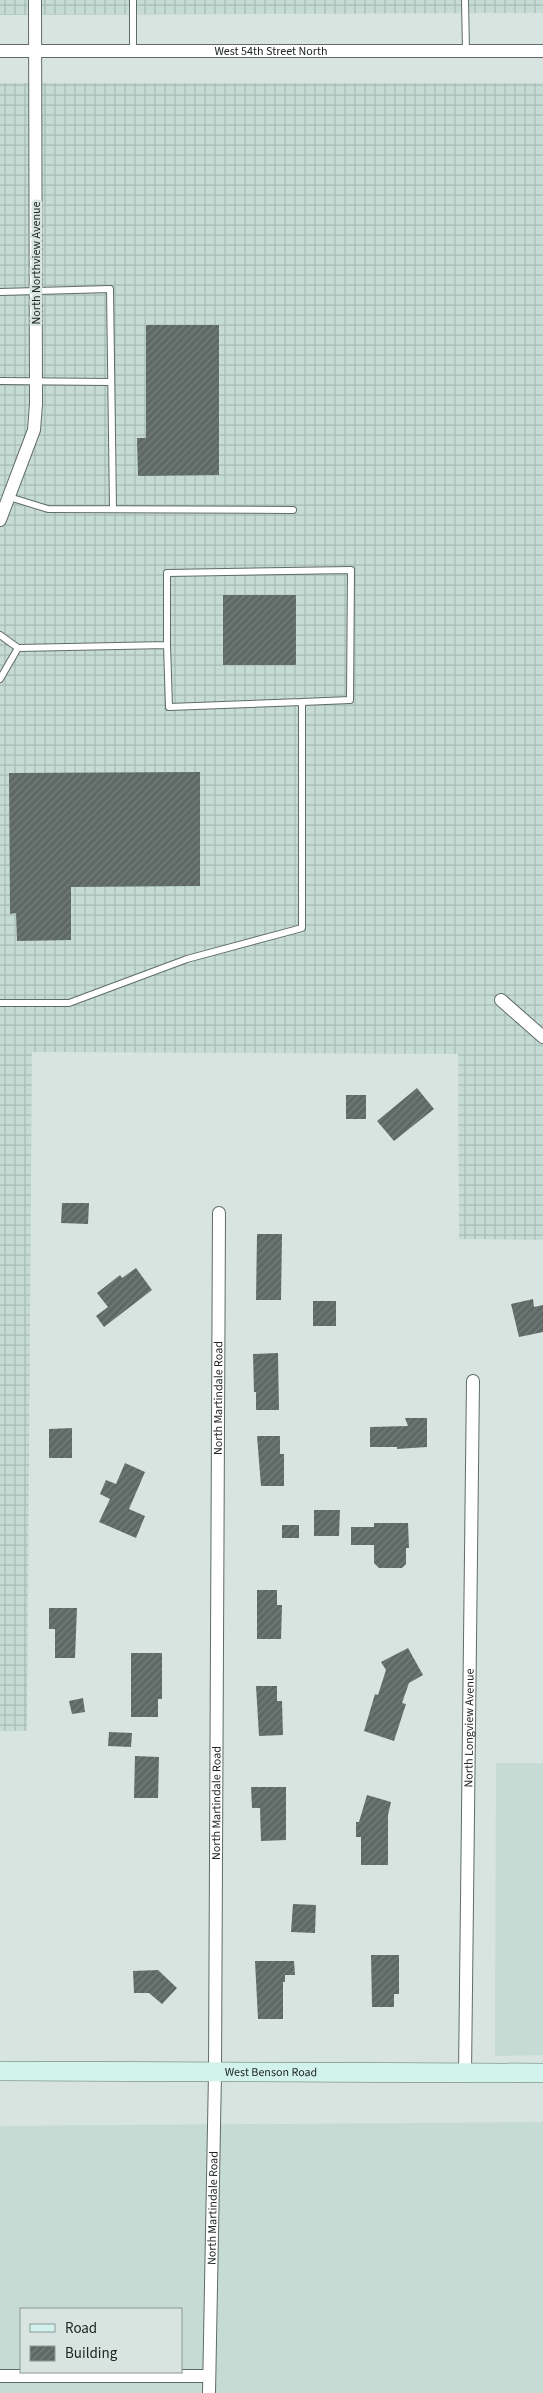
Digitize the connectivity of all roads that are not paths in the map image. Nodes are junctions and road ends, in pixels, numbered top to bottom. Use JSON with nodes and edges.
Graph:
{"nodes":[{"id":1,"x":35,"y":0,"type":"edge"},
{"id":2,"x":133,"y":0,"type":"edge"},
{"id":3,"x":465,"y":0,"type":"edge"},
{"id":4,"x":466,"y":50,"type":"junction"},
{"id":5,"x":543,"y":50,"type":"edge"},
{"id":6,"x":0,"y":51,"type":"edge"},
{"id":7,"x":34,"y":51,"type":"junction"},
{"id":8,"x":133,"y":51,"type":"junction"},
{"id":9,"x":37,"y":291,"type":"junction"},
{"id":10,"x":0,"y":292,"type":"edge"},
{"id":11,"x":36,"y":380,"type":"junction"},
{"id":12,"x":0,"y":381,"type":"edge"},
{"id":13,"x":111,"y":382,"type":"junction"},
{"id":14,"x":9,"y":497,"type":"junction"},
{"id":15,"x":113,"y":509,"type":"junction"},
{"id":16,"x":293,"y":510,"type":"dead end"},
{"id":17,"x":0,"y":520,"type":"edge"},
{"id":18,"x":0,"y":635,"type":"edge"},
{"id":19,"x":167,"y":645,"type":"junction"},
{"id":20,"x":18,"y":648,"type":"junction"},
{"id":21,"x":0,"y":679,"type":"edge"},
{"id":22,"x":302,"y":702,"type":"junction"},
{"id":23,"x":501,"y":1000,"type":"dead end"},
{"id":24,"x":0,"y":1002,"type":"edge"},
{"id":25,"x":543,"y":1037,"type":"edge"},
{"id":26,"x":219,"y":1213,"type":"dead end"},
{"id":27,"x":473,"y":1381,"type":"dead end"},
{"id":28,"x":0,"y":2071,"type":"edge"},
{"id":29,"x":215,"y":2073,"type":"junction"},
{"id":30,"x":543,"y":2073,"type":"edge"},
{"id":31,"x":465,"y":2074,"type":"junction"},
{"id":32,"x":0,"y":2376,"type":"edge"},
{"id":33,"x":209,"y":2376,"type":"junction"},
{"id":34,"x":209,"y":2393,"type":"edge"}],
"edges":[{"from":1,"to":7,"type":"street","name":"North Northview Avenue"},
{"from":2,"to":8,"type":"lane"},
{"from":3,"to":4,"type":"lane"},
{"from":4,"to":5,"type":"street","name":"West 54th Street North"},
{"from":4,"to":8,"type":"street","name":"West 54th Street North"},
{"from":6,"to":7,"type":"street","name":"West 54th Street North"},
{"from":7,"to":8,"type":"street","name":"West 54th Street North"},
{"from":7,"to":9,"type":"street","name":"North Northview Avenue"},
{"from":9,"to":10,"type":"lane"},
{"from":9,"to":11,"type":"street","name":"North Northview Avenue"},
{"from":9,"to":13,"type":"lane"},
{"from":11,"to":12,"type":"lane"},
{"from":11,"to":13,"type":"lane"},
{"from":11,"to":14,"type":"street","name":"North Northview Avenue"},
{"from":13,"to":15,"type":"lane"},
{"from":14,"to":15,"type":"lane"},
{"from":14,"to":17,"type":"street","name":"North Northview Avenue"},
{"from":15,"to":16,"type":"lane"},
{"from":18,"to":20,"type":"lane"},
{"from":19,"to":20,"type":"lane"},
{"from":19,"to":22,"type":"lane"},
{"from":19,"to":22,"type":"lane"},
{"from":20,"to":21,"type":"lane"},
{"from":22,"to":24,"type":"lane"},
{"from":23,"to":25,"type":"street"},
{"from":26,"to":29,"type":"street","name":"North Martindale Road"},
{"from":27,"to":31,"type":"street","name":"North Longview Avenue"},
{"from":28,"to":29,"type":"main road","name":"West Benson Road"},
{"from":29,"to":31,"type":"main road","name":"West Benson Road"},
{"from":29,"to":33,"type":"street","name":"North Martindale Road"},
{"from":30,"to":31,"type":"main road","name":"West Benson Road"},
{"from":32,"to":33,"type":"street"},
{"from":33,"to":34,"type":"street","name":"North Martindale Road"}]}
